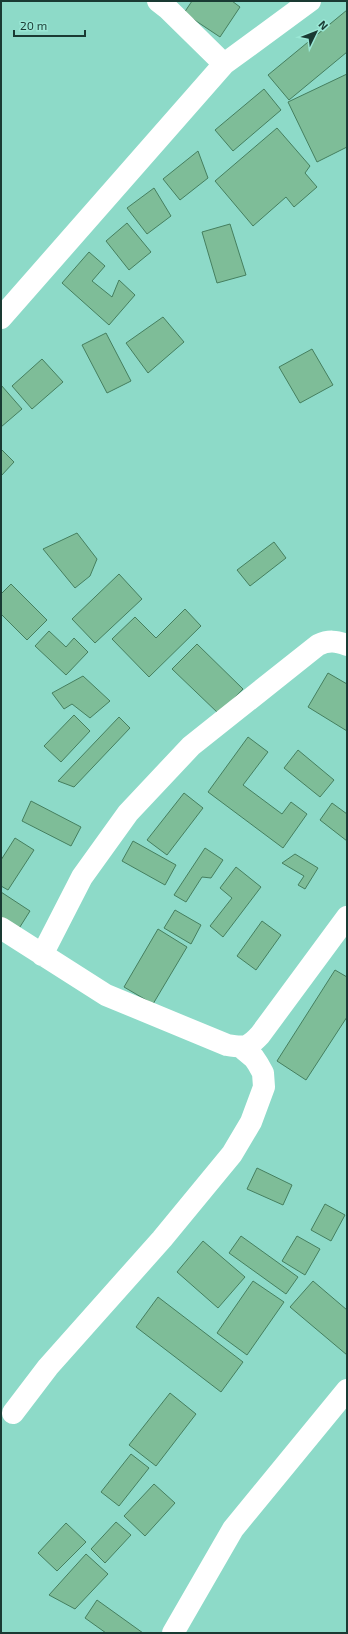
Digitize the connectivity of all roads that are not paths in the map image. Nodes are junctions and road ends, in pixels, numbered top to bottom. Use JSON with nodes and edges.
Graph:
{"nodes":[{"id":1,"x":158,"y":1,"type":"edge"},
{"id":2,"x":310,"y":1,"type":"edge"},
{"id":3,"x":224,"y":64,"type":"junction"},
{"id":4,"x":1,"y":318,"type":"edge"},
{"id":5,"x":347,"y":645,"type":"edge"},
{"id":6,"x":347,"y":917,"type":"edge"},
{"id":7,"x":1,"y":928,"type":"edge"},
{"id":8,"x":42,"y":955,"type":"junction"},
{"id":9,"x":242,"y":1048,"type":"junction"},
{"id":10,"x":347,"y":1390,"type":"edge"},
{"id":11,"x":13,"y":1413,"type":"dead end"},
{"id":12,"x":173,"y":1633,"type":"edge"}],
"edges":[{"from":1,"to":3,"type":"street"},
{"from":2,"to":3,"type":"street"},
{"from":3,"to":4,"type":"street"},
{"from":5,"to":8,"type":"street"},
{"from":6,"to":9,"type":"street"},
{"from":7,"to":8,"type":"street"},
{"from":8,"to":9,"type":"street"},
{"from":9,"to":11,"type":"street"},
{"from":10,"to":12,"type":"street"}]}
